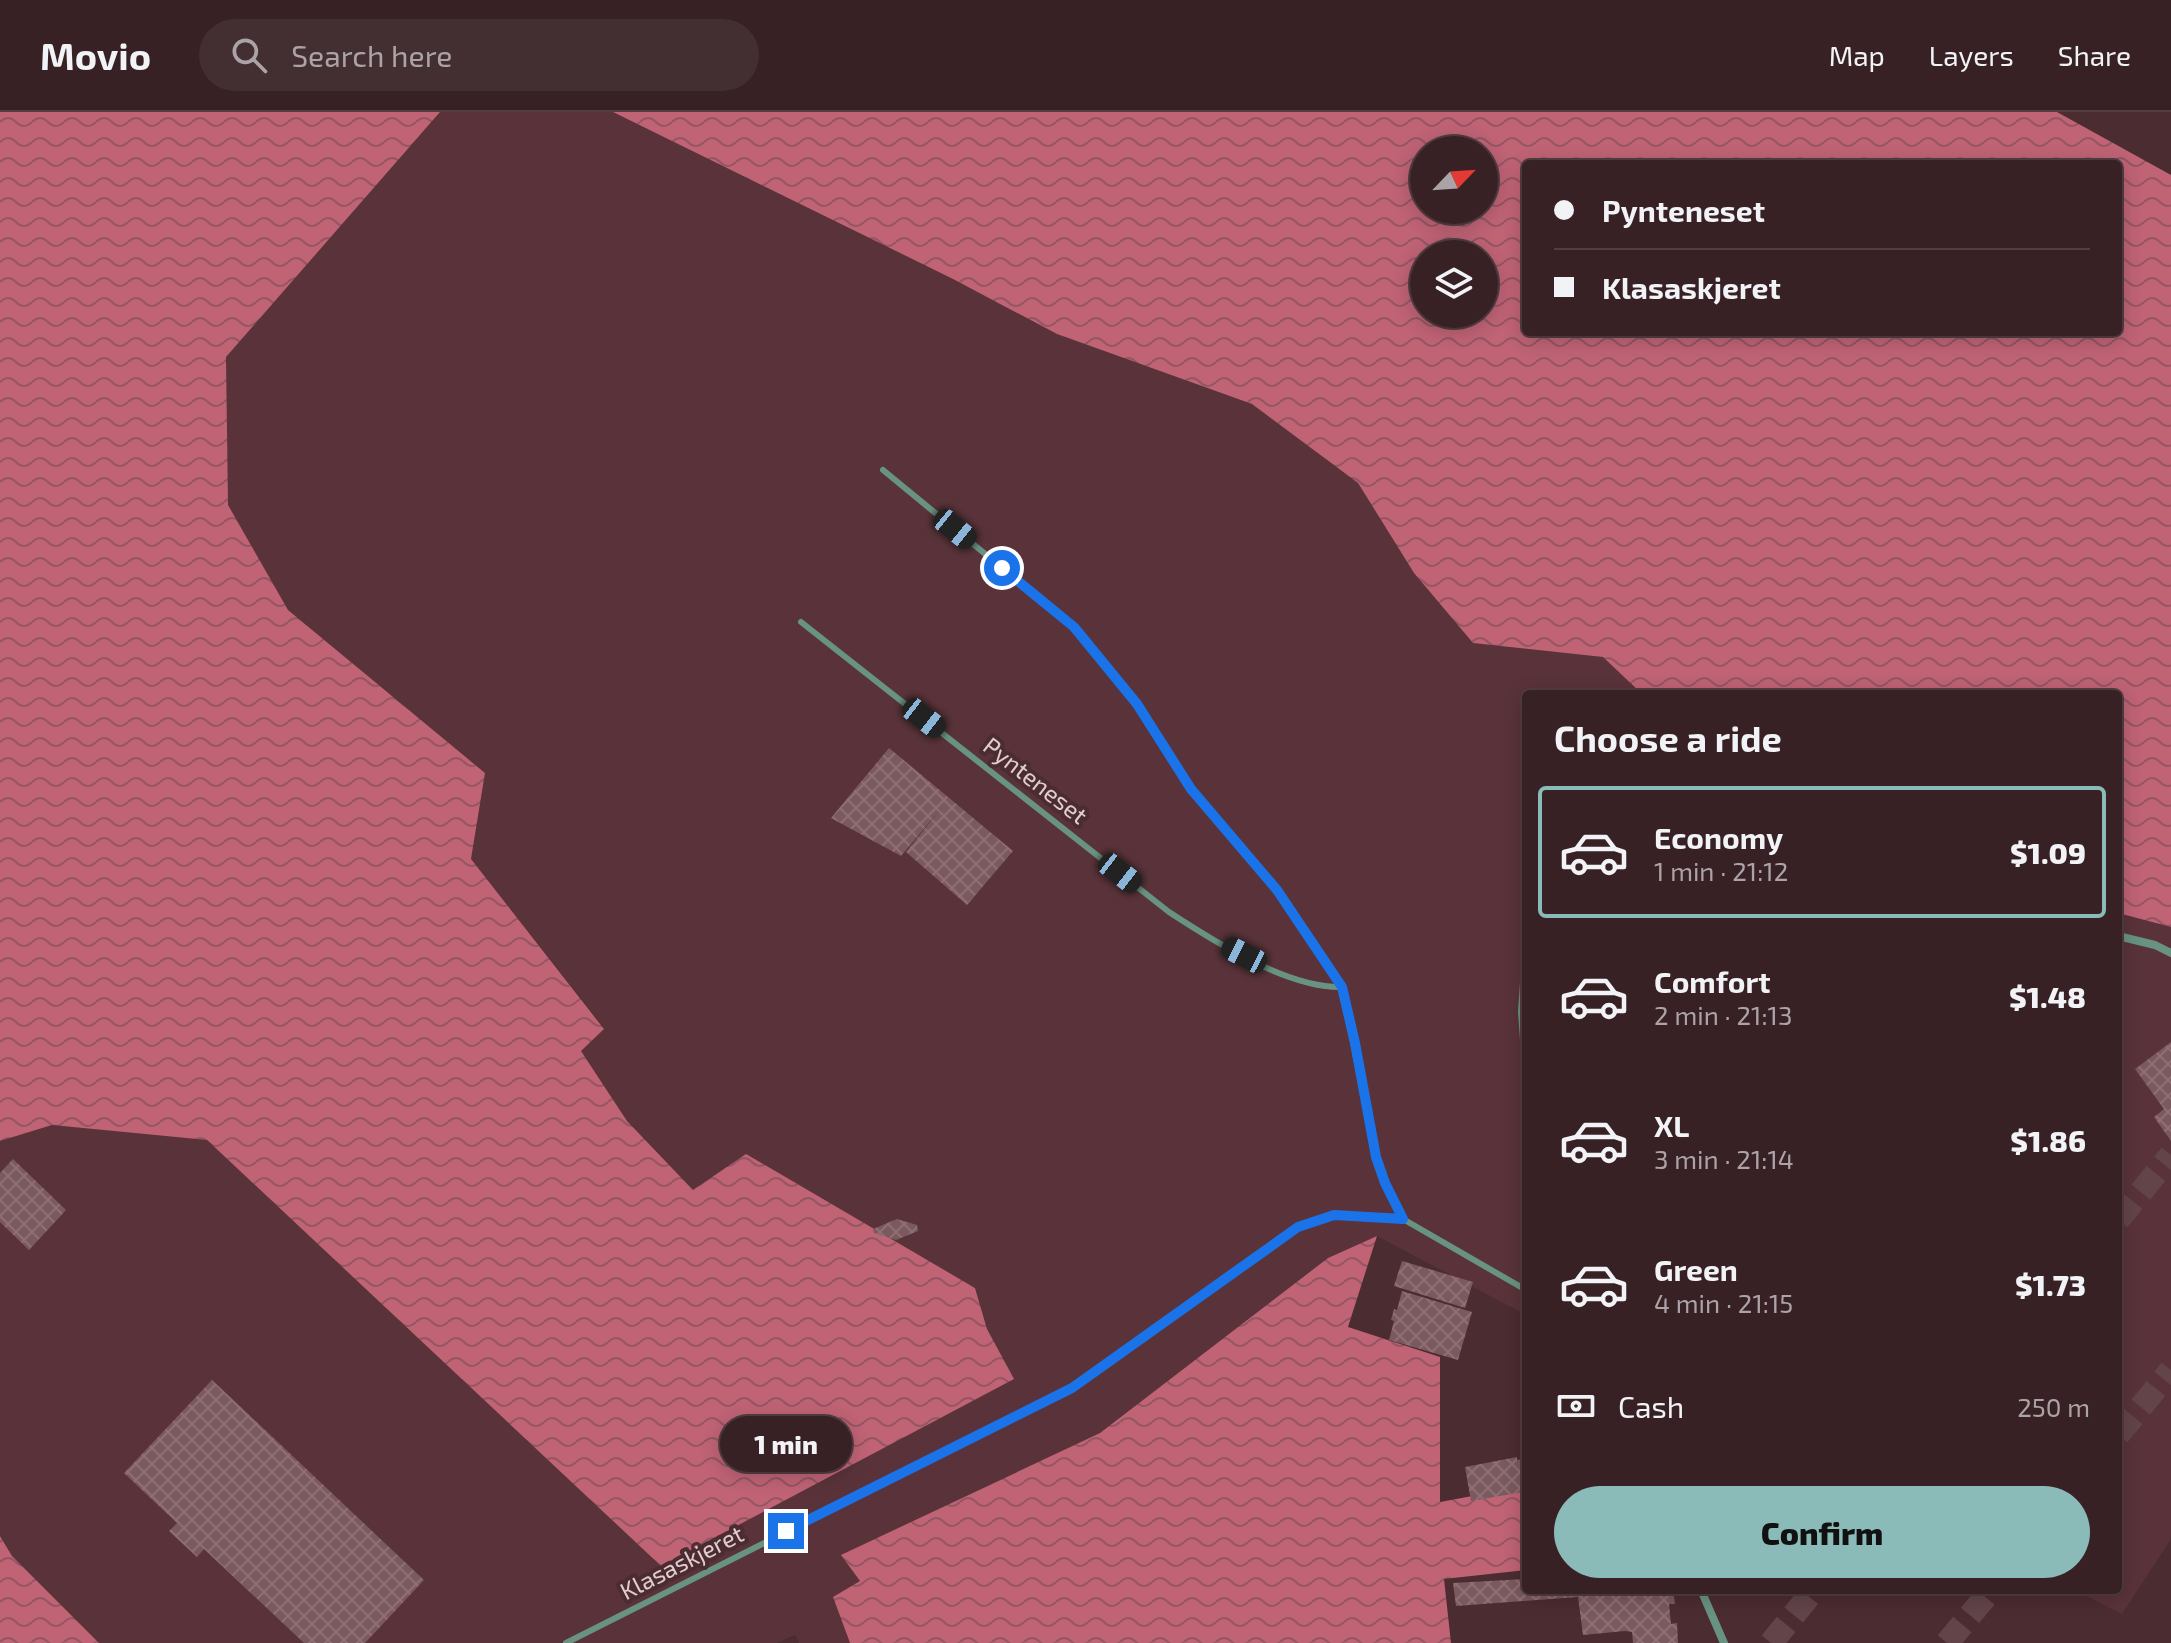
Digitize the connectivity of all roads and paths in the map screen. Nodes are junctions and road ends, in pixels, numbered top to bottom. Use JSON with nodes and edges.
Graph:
{"nodes":[{"id":1,"x":883,"y":470,"type":"dead end"},
{"id":2,"x":801,"y":622,"type":"dead end"},
{"id":3,"x":2122,"y":937,"type":"edge"},
{"id":4,"x":2171,"y":953,"type":"edge"},
{"id":5,"x":1342,"y":987,"type":"junction"},
{"id":6,"x":1522,"y":997,"type":"edge"},
{"id":7,"x":1522,"y":1026,"type":"edge"},
{"id":8,"x":1403,"y":1219,"type":"junction"},
{"id":9,"x":1522,"y":1288,"type":"edge"},
{"id":10,"x":1703,"y":1594,"type":"edge"},
{"id":11,"x":566,"y":1643,"type":"edge"},
{"id":12,"x":1724,"y":1643,"type":"edge"}],
"edges":[{"from":1,"to":5,"type":"lane"},
{"from":2,"to":5,"type":"lane","name":"Pynteneset"},
{"from":3,"to":4,"type":"street"},
{"from":5,"to":8,"type":"lane"},
{"from":6,"to":7,"type":"lane"},
{"from":8,"to":9,"type":"lane"},
{"from":8,"to":11,"type":"lane","name":"Klasaskjeret"},
{"from":10,"to":12,"type":"street"}]}
